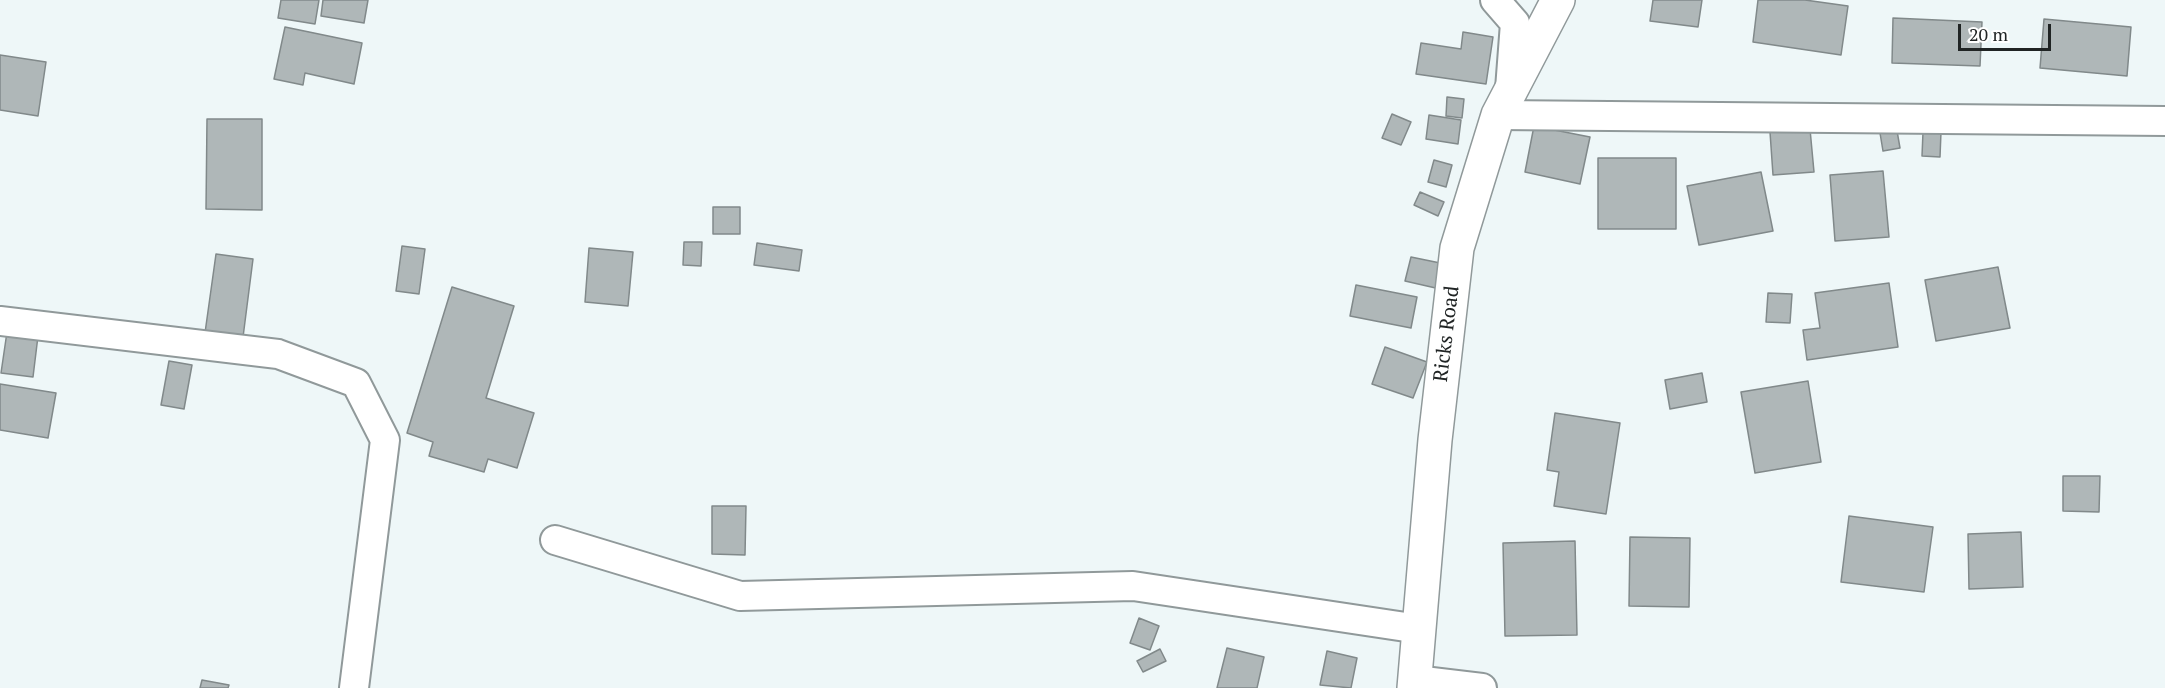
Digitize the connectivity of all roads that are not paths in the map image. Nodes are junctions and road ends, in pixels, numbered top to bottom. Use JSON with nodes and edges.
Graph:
{"nodes":[{"id":1,"x":1495,"y":0,"type":"edge"},
{"id":2,"x":1558,"y":0,"type":"edge"},
{"id":3,"x":1504,"y":103,"type":"junction"},
{"id":4,"x":2165,"y":121,"type":"edge"},
{"id":5,"x":0,"y":321,"type":"edge"},
{"id":6,"x":555,"y":540,"type":"dead end"},
{"id":7,"x":1419,"y":629,"type":"junction"},
{"id":8,"x":1414,"y":684,"type":"edge"},
{"id":9,"x":354,"y":688,"type":"edge"},
{"id":10,"x":1482,"y":688,"type":"edge"}],
"edges":[{"from":1,"to":3,"type":"street"},
{"from":2,"to":3,"type":"street","name":"Ricks Road"},
{"from":3,"to":4,"type":"street"},
{"from":3,"to":7,"type":"street","name":"Ricks Road"},
{"from":5,"to":9,"type":"street"},
{"from":6,"to":7,"type":"street"},
{"from":7,"to":8,"type":"street","name":"Ricks Road"},
{"from":8,"to":10,"type":"street"}]}
